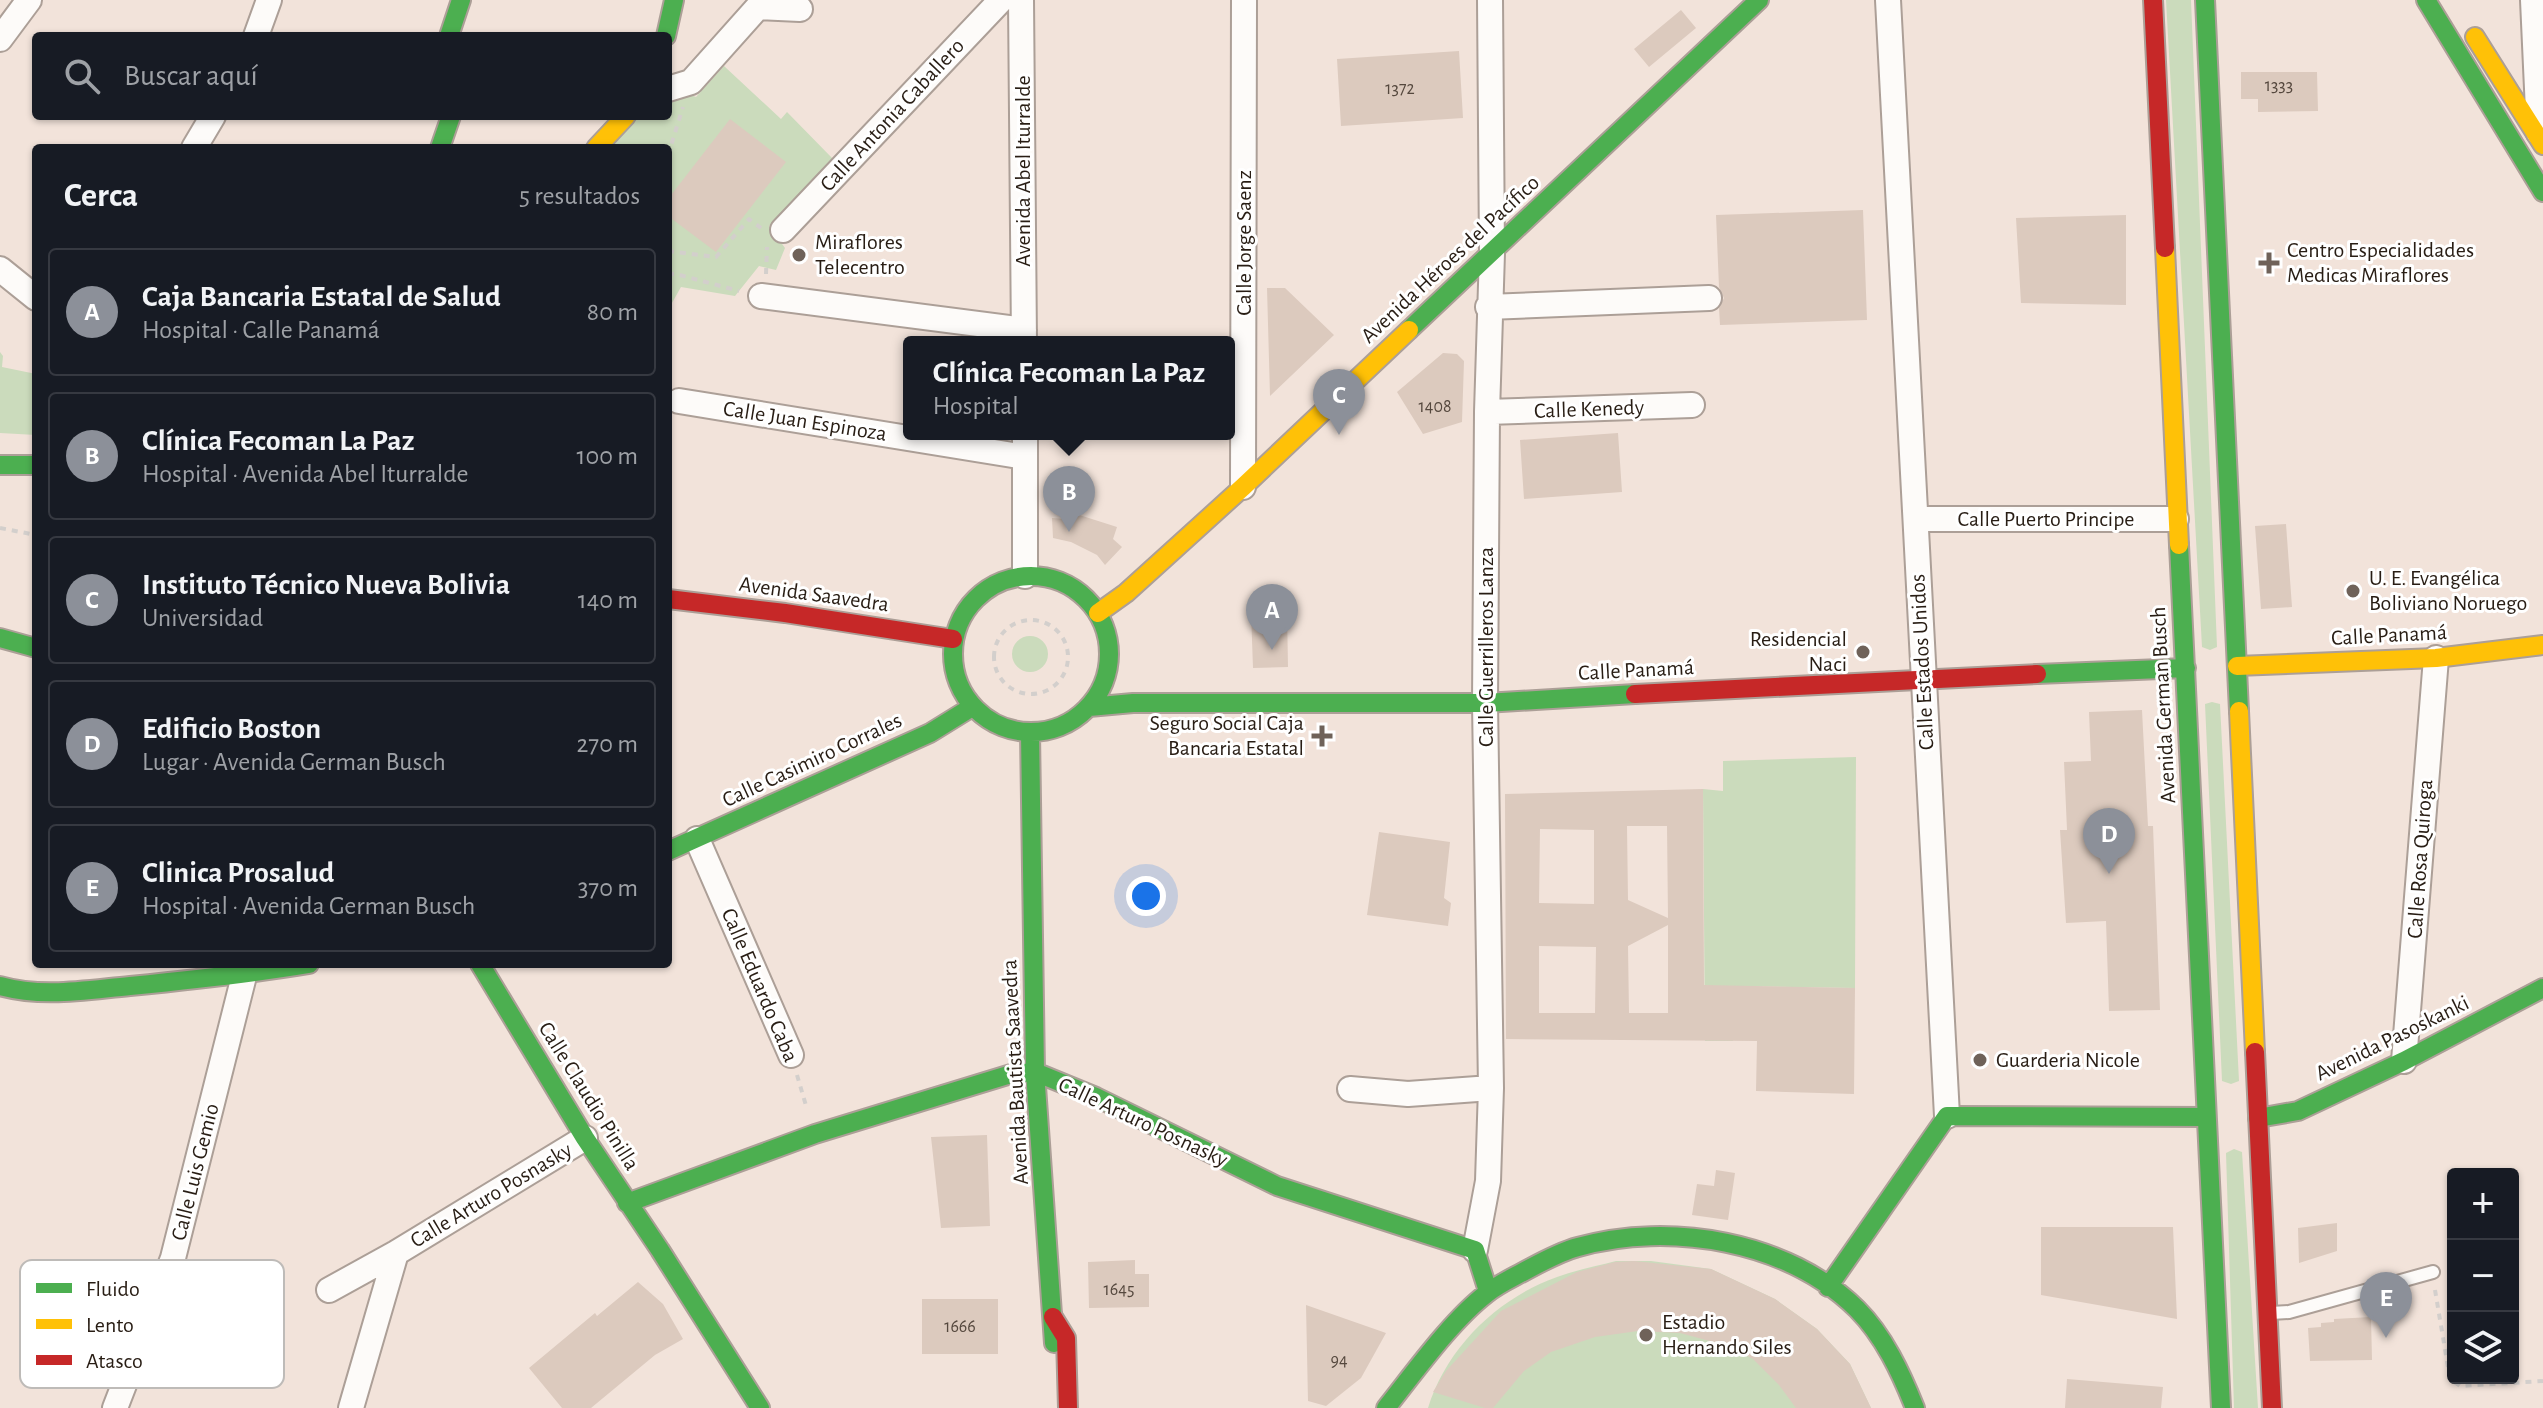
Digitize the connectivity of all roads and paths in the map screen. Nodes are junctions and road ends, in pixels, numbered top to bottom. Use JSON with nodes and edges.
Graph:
{"nodes":[{"id":1,"x":29,"y":0,"type":"edge"},
{"id":2,"x":269,"y":0,"type":"edge"},
{"id":3,"x":461,"y":0,"type":"edge"},
{"id":4,"x":674,"y":0,"type":"edge"},
{"id":5,"x":1001,"y":0,"type":"edge"},
{"id":6,"x":1021,"y":0,"type":"edge"},
{"id":7,"x":1244,"y":0,"type":"edge"},
{"id":8,"x":1490,"y":0,"type":"edge"},
{"id":9,"x":1759,"y":0,"type":"edge"},
{"id":10,"x":1888,"y":0,"type":"edge"},
{"id":11,"x":2153,"y":0,"type":"edge"},
{"id":12,"x":2205,"y":0,"type":"edge"},
{"id":13,"x":2426,"y":0,"type":"edge"},
{"id":14,"x":2533,"y":0,"type":"edge"},
{"id":15,"x":800,"y":9,"type":"dead end"},
{"id":16,"x":2469,"y":27,"type":"dead end"},
{"id":17,"x":257,"y":32,"type":"edge"},
{"id":18,"x":450,"y":32,"type":"edge"},
{"id":19,"x":667,"y":32,"type":"edge"},
{"id":20,"x":0,"y":39,"type":"edge"},
{"id":21,"x":2486,"y":54,"type":"junction"},
{"id":22,"x":2466,"y":66,"type":"junction"},
{"id":23,"x":2535,"y":74,"type":"junction"},
{"id":24,"x":2503,"y":80,"type":"junction"},
{"id":25,"x":680,"y":86,"type":"edge"},
{"id":26,"x":211,"y":120,"type":"edge"},
{"id":27,"x":450,"y":120,"type":"edge"},
{"id":28,"x":622,"y":120,"type":"edge"},
{"id":29,"x":2541,"y":142,"type":"edge"},
{"id":30,"x":196,"y":144,"type":"edge"},
{"id":31,"x":441,"y":144,"type":"edge"},
{"id":32,"x":600,"y":144,"type":"edge"},
{"id":33,"x":670,"y":144,"type":"edge"},
{"id":34,"x":2543,"y":183,"type":"edge"},
{"id":35,"x":2543,"y":192,"type":"edge"},
{"id":36,"x":770,"y":234,"type":"junction"},
{"id":37,"x":672,"y":252,"type":"edge"},
{"id":38,"x":768,"y":252,"type":"dead end"},
{"id":39,"x":1492,"y":253,"type":"junction"},
{"id":40,"x":0,"y":269,"type":"edge"},
{"id":41,"x":672,"y":274,"type":"edge"},
{"id":42,"x":32,"y":295,"type":"edge"},
{"id":43,"x":761,"y":296,"type":"joint"},
{"id":44,"x":1709,"y":298,"type":"dead end"},
{"id":45,"x":1488,"y":307,"type":"junction"},
{"id":46,"x":1024,"y":336,"type":"edge"},
{"id":47,"x":679,"y":401,"type":"dead end"},
{"id":48,"x":1692,"y":405,"type":"dead end"},
{"id":49,"x":1487,"y":412,"type":"junction"},
{"id":50,"x":903,"y":430,"type":"edge"},
{"id":51,"x":979,"y":440,"type":"edge"},
{"id":52,"x":1025,"y":446,"type":"edge"},
{"id":53,"x":0,"y":465,"type":"edge"},
{"id":54,"x":32,"y":465,"type":"edge"},
{"id":55,"x":1243,"y":487,"type":"junction"},
{"id":56,"x":1916,"y":519,"type":"junction"},
{"id":57,"x":2176,"y":519,"type":"junction"},
{"id":58,"x":0,"y":528,"type":"edge"},
{"id":59,"x":32,"y":534,"type":"edge"},
{"id":60,"x":1025,"y":576,"type":"junction"},
{"id":61,"x":672,"y":599,"type":"edge"},
{"id":62,"x":1098,"y":613,"type":"junction"},
{"id":63,"x":0,"y":638,"type":"edge"},
{"id":64,"x":953,"y":639,"type":"junction"},
{"id":65,"x":2543,"y":645,"type":"edge"},
{"id":66,"x":32,"y":647,"type":"edge"},
{"id":67,"x":2436,"y":658,"type":"junction"},
{"id":68,"x":2231,"y":666,"type":"junction"},
{"id":69,"x":2193,"y":668,"type":"junction"},
{"id":70,"x":1922,"y":678,"type":"junction"},
{"id":71,"x":1026,"y":694,"type":"joint"},
{"id":72,"x":1485,"y":703,"type":"junction"},
{"id":73,"x":972,"y":707,"type":"junction"},
{"id":74,"x":1089,"y":707,"type":"junction"},
{"id":75,"x":1030,"y":733,"type":"junction"},
{"id":76,"x":697,"y":839,"type":"junction"},
{"id":77,"x":672,"y":849,"type":"edge"},
{"id":78,"x":244,"y":968,"type":"edge"},
{"id":79,"x":482,"y":968,"type":"edge"},
{"id":80,"x":0,"y":986,"type":"edge"},
{"id":81,"x":2543,"y":988,"type":"edge"},
{"id":82,"x":791,"y":1055,"type":"joint"},
{"id":83,"x":2404,"y":1061,"type":"junction"},
{"id":84,"x":1035,"y":1072,"type":"junction"},
{"id":85,"x":1491,"y":1088,"type":"junction"},
{"id":86,"x":1350,"y":1089,"type":"dead end"},
{"id":87,"x":1947,"y":1116,"type":"junction"},
{"id":88,"x":2213,"y":1117,"type":"junction"},
{"id":89,"x":2252,"y":1118,"type":"junction"},
{"id":90,"x":815,"y":1134,"type":"junction"},
{"id":91,"x":585,"y":1138,"type":"junction"},
{"id":92,"x":627,"y":1203,"type":"junction"},
{"id":93,"x":660,"y":1250,"type":"junction"},
{"id":94,"x":1475,"y":1250,"type":"junction"},
{"id":95,"x":396,"y":1253,"type":"junction"},
{"id":96,"x":172,"y":1260,"type":"edge"},
{"id":97,"x":2433,"y":1272,"type":"joint"},
{"id":98,"x":682,"y":1273,"type":"dead end"},
{"id":99,"x":1828,"y":1287,"type":"junction"},
{"id":100,"x":329,"y":1290,"type":"dead end"},
{"id":101,"x":1488,"y":1291,"type":"junction"},
{"id":102,"x":2268,"y":1313,"type":"junction"},
{"id":103,"x":1053,"y":1317,"type":"junction"},
{"id":104,"x":2543,"y":1381,"type":"edge"},
{"id":105,"x":123,"y":1388,"type":"edge"},
{"id":106,"x":115,"y":1408,"type":"edge"},
{"id":107,"x":351,"y":1408,"type":"edge"},
{"id":108,"x":760,"y":1408,"type":"edge"},
{"id":109,"x":1057,"y":1408,"type":"edge"},
{"id":110,"x":1068,"y":1408,"type":"edge"},
{"id":111,"x":1386,"y":1408,"type":"edge"},
{"id":112,"x":1915,"y":1408,"type":"edge"},
{"id":113,"x":2221,"y":1408,"type":"edge"},
{"id":114,"x":2272,"y":1408,"type":"edge"}],
"edges":[{"from":1,"to":20,"type":"street"},
{"from":2,"to":17,"type":"street"},
{"from":3,"to":18,"type":"main road"},
{"from":4,"to":19,"type":"main road"},
{"from":5,"to":36,"type":"street","name":"Calle Antonia Caballero"},
{"from":6,"to":46,"type":"street","name":"Avenida Abel Iturralde"},
{"from":7,"to":55,"type":"street","name":"Calle Jorge Saenz"},
{"from":8,"to":39,"type":"street","name":"Calle Guerrilleros Lanza"},
{"from":9,"to":39,"type":"main road","name":"Avenida Héroes del Pacífico"},
{"from":10,"to":56,"type":"street","name":"Calle Estados Unidos"},
{"from":11,"to":57,"type":"main road","name":"Avenida German Busch"},
{"from":12,"to":68,"type":"main road"},
{"from":13,"to":22,"type":"main road"},
{"from":14,"to":23,"type":"street"},
{"from":15,"to":25,"type":"street"},
{"from":16,"to":21,"type":"main road"},
{"from":21,"to":22,"type":"main road"},
{"from":21,"to":24,"type":"main road"},
{"from":22,"to":35,"type":"main road"},
{"from":23,"to":24,"type":"main road"},
{"from":23,"to":29,"type":"street"},
{"from":24,"to":29,"type":"main road"},
{"from":25,"to":33,"type":"path"},
{"from":26,"to":30,"type":"street"},
{"from":27,"to":31,"type":"main road"},
{"from":28,"to":32,"type":"main road"},
{"from":29,"to":34,"type":"street"},
{"from":36,"to":37,"type":"path"},
{"from":36,"to":38,"type":"path"},
{"from":39,"to":45,"type":"street","name":"Calle Guerrilleros Lanza"},
{"from":39,"to":55,"type":"main road","name":"Avenida Héroes del Pacífico"},
{"from":40,"to":42,"type":"street"},
{"from":41,"to":43,"type":"path"},
{"from":43,"to":46,"type":"street"},
{"from":44,"to":45,"type":"street"},
{"from":45,"to":49,"type":"street","name":"Calle Guerrilleros Lanza"},
{"from":47,"to":50,"type":"street","name":"Calle Juan Espinoza"},
{"from":48,"to":49,"type":"street","name":"Calle Kenedy"},
{"from":49,"to":72,"type":"street","name":"Calle Guerrilleros Lanza"},
{"from":51,"to":52,"type":"street","name":"Calle Juan Espinoza"},
{"from":52,"to":60,"type":"street"},
{"from":53,"to":54,"type":"main road"},
{"from":55,"to":62,"type":"main road","name":"Avenida Héroes del Pacífico"},
{"from":56,"to":57,"type":"street","name":"Calle Puerto Principe"},
{"from":56,"to":70,"type":"street","name":"Calle Estados Unidos"},
{"from":57,"to":69,"type":"main road","name":"Avenida German Busch"},
{"from":58,"to":59,"type":"path"},
{"from":60,"to":62,"type":"main road"},
{"from":60,"to":64,"type":"main road"},
{"from":61,"to":64,"type":"main road","name":"Avenida Saavedra"},
{"from":62,"to":74,"type":"main road"},
{"from":63,"to":66,"type":"main road"},
{"from":64,"to":73,"type":"main road"},
{"from":65,"to":67,"type":"main road","name":"Calle Panamá"},
{"from":67,"to":68,"type":"main road","name":"Calle Panamá"},
{"from":67,"to":83,"type":"street","name":"Calle Rosa Quiroga"},
{"from":68,"to":89,"type":"main road"},
{"from":69,"to":70,"type":"main road","name":"Calle Panamá"},
{"from":69,"to":88,"type":"main road","name":"Avenida German Busch"},
{"from":70,"to":72,"type":"main road","name":"Calle Panamá"},
{"from":70,"to":87,"type":"street","name":"Calle Estados Unidos"},
{"from":71,"to":71,"type":"path"},
{"from":72,"to":74,"type":"main road","name":"Calle Panamá"},
{"from":72,"to":85,"type":"street","name":"Calle Guerrilleros Lanza"},
{"from":73,"to":75,"type":"main road"},
{"from":73,"to":76,"type":"main road","name":"Calle Casimiro Corrales"},
{"from":74,"to":75,"type":"main road"},
{"from":75,"to":84,"type":"main road","name":"Avenida Bautista Saavedra"},
{"from":76,"to":77,"type":"main road","name":"Calle Casimiro Corrales"},
{"from":76,"to":82,"type":"street","name":"Calle Eduardo Caba"},
{"from":78,"to":80,"type":"main road"},
{"from":78,"to":96,"type":"street","name":"Calle Luis Gemio"},
{"from":79,"to":91,"type":"main road","name":"Calle Claudio Pinilla"},
{"from":81,"to":83,"type":"main road","name":"Avenida Pasoskanki"},
{"from":82,"to":90,"type":"path","name":"Calle Eduardo Caba"},
{"from":83,"to":89,"type":"main road","name":"Avenida Pasoskanki"},
{"from":84,"to":90,"type":"main road","name":"Calle Arturo Posnasky"},
{"from":84,"to":94,"type":"main road","name":"Calle Arturo Posnasky"},
{"from":84,"to":103,"type":"main road","name":"Avenida Bautista Saavedra"},
{"from":85,"to":86,"type":"street"},
{"from":85,"to":94,"type":"street","name":"Calle Guerrilleros Lanza"},
{"from":87,"to":88,"type":"main road"},
{"from":87,"to":99,"type":"main road"},
{"from":88,"to":113,"type":"main road","name":"Avenida German Busch"},
{"from":89,"to":102,"type":"main road"},
{"from":90,"to":92,"type":"main road","name":"Calle Arturo Posnasky"},
{"from":91,"to":92,"type":"main road","name":"Calle Claudio Pinilla"},
{"from":91,"to":95,"type":"street","name":"Calle Arturo Posnasky"},
{"from":92,"to":93,"type":"main road","name":"Calle Claudio Pinilla"},
{"from":93,"to":98,"type":"main road","name":"Calle Claudio Pinilla"},
{"from":93,"to":108,"type":"main road","name":"Calle Claudio Pinilla"},
{"from":94,"to":101,"type":"main road","name":"Calle Guerrilleros Lanza"},
{"from":95,"to":100,"type":"street","name":"Calle Arturo Posnasky"},
{"from":95,"to":107,"type":"street","name":"Calle Arturo Posnasky"},
{"from":97,"to":102,"type":"lane"},
{"from":97,"to":104,"type":"path"},
{"from":99,"to":101,"type":"main road"},
{"from":99,"to":112,"type":"main road"},
{"from":101,"to":111,"type":"main road"},
{"from":102,"to":114,"type":"main road"},
{"from":103,"to":109,"type":"main road","name":"Avenida Bautista Saavedra"},
{"from":103,"to":110,"type":"main road"},
{"from":105,"to":106,"type":"street","name":"Calle Luis Gemio"}]}
